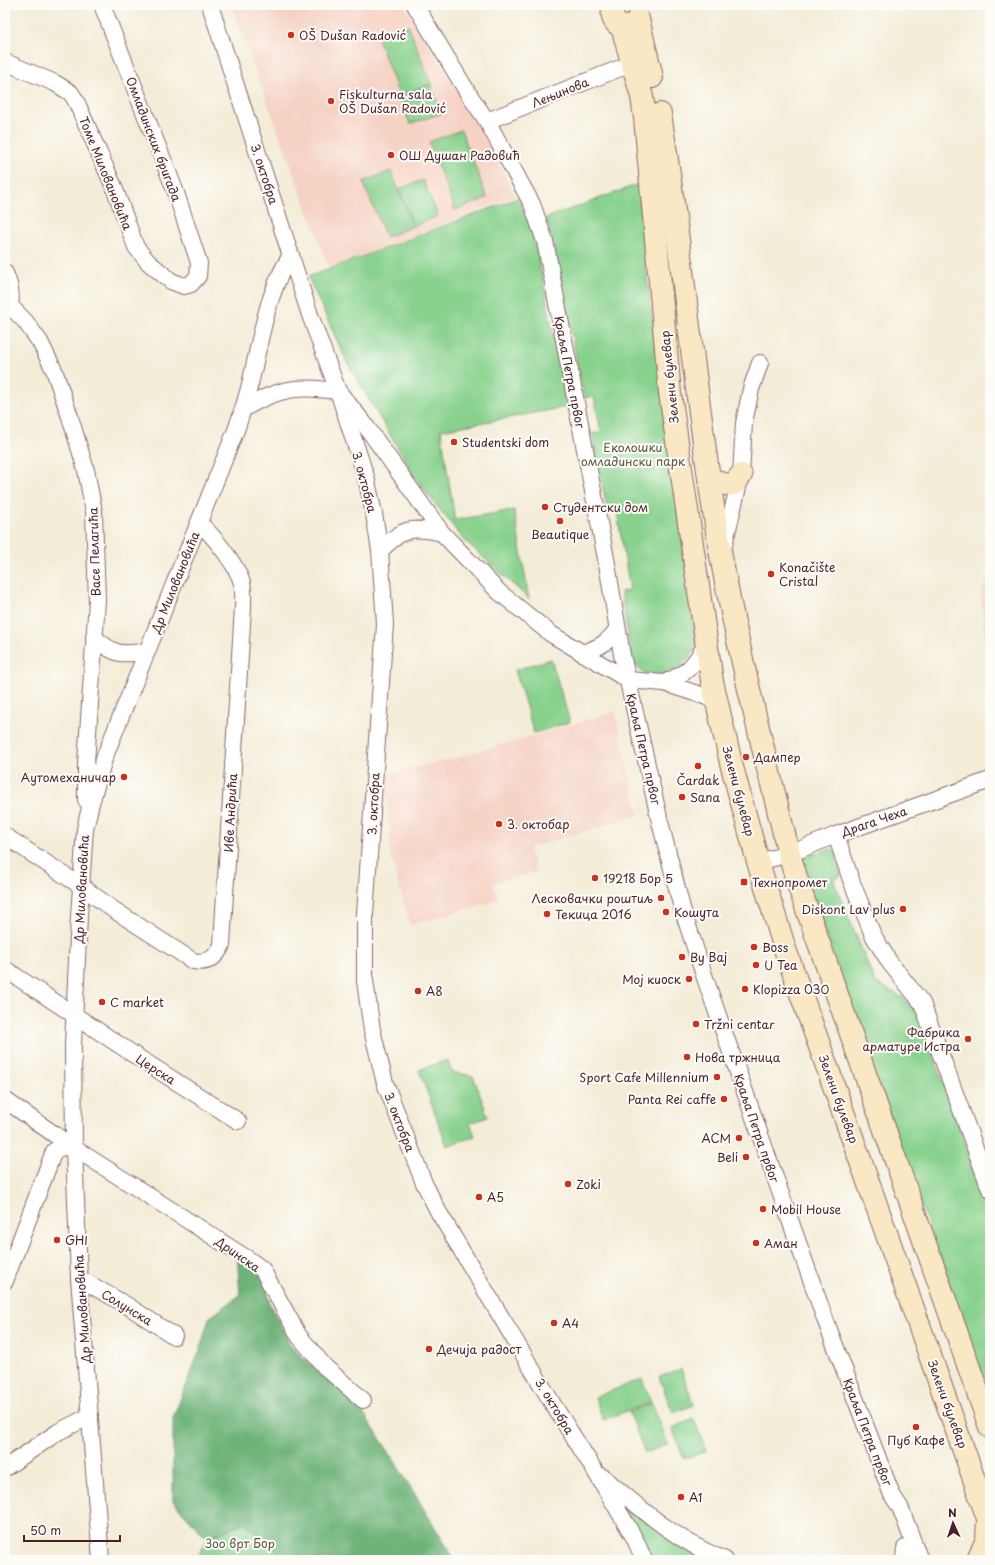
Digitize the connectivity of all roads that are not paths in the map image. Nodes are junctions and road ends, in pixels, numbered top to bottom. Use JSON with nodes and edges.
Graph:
{"nodes":[{"id":1,"x":102,"y":5,"type":"edge"},
{"id":2,"x":210,"y":5,"type":"edge"},
{"id":3,"x":415,"y":5,"type":"edge"},
{"id":4,"x":622,"y":12,"type":"edge"},
{"id":5,"x":5,"y":62,"type":"edge"},
{"id":6,"x":634,"y":64,"type":"junction"},
{"id":7,"x":487,"y":121,"type":"junction"},
{"id":8,"x":291,"y":255,"type":"junction"},
{"id":9,"x":5,"y":273,"type":"edge"},
{"id":10,"x":198,"y":276,"type":"joint"},
{"id":11,"x":7,"y":304,"type":"edge"},
{"id":12,"x":760,"y":363,"type":"dead end"},
{"id":13,"x":338,"y":391,"type":"junction"},
{"id":14,"x":243,"y":409,"type":"junction"},
{"id":15,"x":741,"y":474,"type":"junction"},
{"id":16,"x":709,"y":477,"type":"junction"},
{"id":17,"x":199,"y":523,"type":"junction"},
{"id":18,"x":442,"y":533,"type":"junction"},
{"id":19,"x":380,"y":551,"type":"junction"},
{"id":20,"x":721,"y":555,"type":"junction"},
{"id":21,"x":617,"y":629,"type":"junction"},
{"id":22,"x":94,"y":637,"type":"junction"},
{"id":23,"x":706,"y":644,"type":"junction"},
{"id":24,"x":147,"y":651,"type":"junction"},
{"id":25,"x":582,"y":653,"type":"junction"},
{"id":26,"x":628,"y":680,"type":"junction"},
{"id":27,"x":664,"y":683,"type":"junction"},
{"id":28,"x":717,"y":704,"type":"junction"},
{"id":29,"x":990,"y":780,"type":"edge"},
{"id":30,"x":85,"y":829,"type":"junction"},
{"id":31,"x":836,"y":835,"type":"junction"},
{"id":32,"x":5,"y":836,"type":"edge"},
{"id":33,"x":790,"y":854,"type":"junction"},
{"id":34,"x":758,"y":862,"type":"junction"},
{"id":35,"x":81,"y":886,"type":"junction"},
{"id":36,"x":5,"y":969,"type":"edge"},
{"id":37,"x":74,"y":1015,"type":"junction"},
{"id":38,"x":5,"y":1100,"type":"edge"},
{"id":39,"x":238,"y":1121,"type":"dead end"},
{"id":40,"x":74,"y":1148,"type":"junction"},
{"id":41,"x":990,"y":1189,"type":"edge"},
{"id":42,"x":79,"y":1278,"type":"junction"},
{"id":43,"x":5,"y":1281,"type":"edge"},
{"id":44,"x":174,"y":1336,"type":"dead end"},
{"id":45,"x":363,"y":1400,"type":"dead end"},
{"id":46,"x":90,"y":1416,"type":"junction"},
{"id":47,"x":990,"y":1427,"type":"edge"},
{"id":48,"x":5,"y":1468,"type":"edge"},
{"id":49,"x":595,"y":1470,"type":"junction"},
{"id":50,"x":892,"y":1495,"type":"junction"},
{"id":51,"x":989,"y":1522,"type":"edge"},
{"id":52,"x":906,"y":1556,"type":"edge"},
{"id":53,"x":101,"y":1560,"type":"edge"},
{"id":54,"x":644,"y":1560,"type":"edge"},
{"id":55,"x":725,"y":1560,"type":"edge"},
{"id":56,"x":920,"y":1560,"type":"edge"},
{"id":57,"x":978,"y":1560,"type":"edge"}],
"edges":[{"from":1,"to":10,"type":"street","name":"Омладинских бригада"},
{"from":2,"to":8,"type":"street","name":"3. октобра"},
{"from":3,"to":7,"type":"street","name":"Краља Петра првог"},
{"from":4,"to":6,"type":"street","name":"Зелени булевар"},
{"from":4,"to":16,"type":"street","name":"Зелени булевар"},
{"from":5,"to":10,"type":"street","name":"Томе Миловановића"},
{"from":6,"to":7,"type":"street","name":"Лењинова"},
{"from":6,"to":23,"type":"street","name":"Зелени булевар"},
{"from":7,"to":21,"type":"street","name":"Краља Петра првог"},
{"from":8,"to":13,"type":"street","name":"3. октобра"},
{"from":8,"to":14,"type":"street","name":"Др Миловановића"},
{"from":9,"to":11,"type":"street","name":"Васе Пелагића"},
{"from":11,"to":22,"type":"street","name":"Васе Пелагића"},
{"from":12,"to":15,"type":"street"},
{"from":13,"to":14,"type":"street"},
{"from":13,"to":18,"type":"street"},
{"from":13,"to":19,"type":"street","name":"3. октобра"},
{"from":14,"to":17,"type":"street","name":"Др Миловановића"},
{"from":15,"to":16,"type":"street"},
{"from":15,"to":20,"type":"street"},
{"from":16,"to":20,"type":"street","name":"Зелени булевар"},
{"from":17,"to":24,"type":"street","name":"Др Миловановића"},
{"from":17,"to":35,"type":"street","name":"Иве Андрића"},
{"from":18,"to":19,"type":"street"},
{"from":18,"to":25,"type":"street"},
{"from":19,"to":49,"type":"street","name":"3. октобра"},
{"from":20,"to":33,"type":"street","name":"Зелени булевар"},
{"from":21,"to":25,"type":"street"},
{"from":21,"to":26,"type":"street","name":"Краља Петра првог"},
{"from":22,"to":24,"type":"street"},
{"from":22,"to":30,"type":"street","name":"Васе Пелагића"},
{"from":23,"to":27,"type":"street"},
{"from":23,"to":28,"type":"street","name":"Зелени булевар"},
{"from":24,"to":30,"type":"street","name":"Др Миловановића"},
{"from":25,"to":26,"type":"street"},
{"from":26,"to":27,"type":"street"},
{"from":26,"to":50,"type":"street","name":"Краља Петра првог"},
{"from":27,"to":28,"type":"street"},
{"from":28,"to":34,"type":"street","name":"Зелени булевар"},
{"from":29,"to":31,"type":"street","name":"Драга Чеха"},
{"from":30,"to":35,"type":"street","name":"Др Миловановића"},
{"from":31,"to":33,"type":"street","name":"Драга Чеха"},
{"from":31,"to":41,"type":"street"},
{"from":32,"to":35,"type":"street","name":"Иве Андрића"},
{"from":33,"to":34,"type":"street","name":"Драга Чеха"},
{"from":33,"to":47,"type":"street","name":"Зелени булевар"},
{"from":34,"to":51,"type":"street","name":"Зелени булевар"},
{"from":35,"to":37,"type":"street","name":"Др Миловановића"},
{"from":36,"to":37,"type":"street","name":"Церска"},
{"from":37,"to":39,"type":"street","name":"Церска"},
{"from":37,"to":40,"type":"street","name":"Др Миловановића"},
{"from":38,"to":40,"type":"street","name":"Дринска"},
{"from":40,"to":42,"type":"street","name":"Др Миловановића"},
{"from":40,"to":43,"type":"street"},
{"from":40,"to":45,"type":"street","name":"Дринска"},
{"from":42,"to":44,"type":"street","name":"Солунска"},
{"from":42,"to":46,"type":"street","name":"Др Миловановића"},
{"from":46,"to":48,"type":"street"},
{"from":46,"to":53,"type":"street","name":"Др Миловановића"},
{"from":49,"to":54,"type":"street","name":"3. октобра"},
{"from":49,"to":55,"type":"street"},
{"from":50,"to":52,"type":"street","name":"Краља Петра првог"},
{"from":50,"to":56,"type":"street","name":"Краља Петра првог"},
{"from":51,"to":57,"type":"street"}]}
